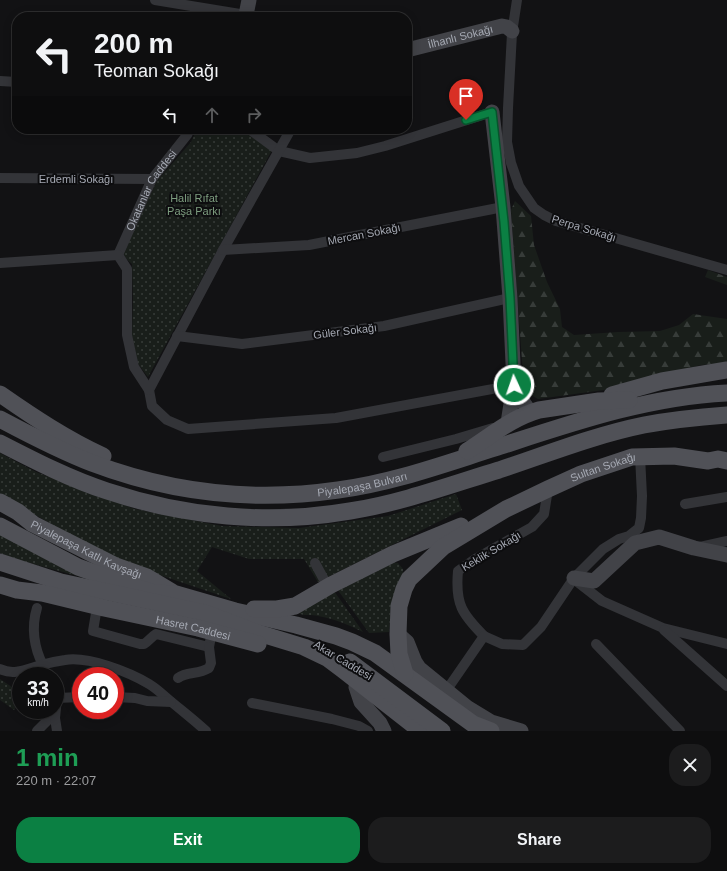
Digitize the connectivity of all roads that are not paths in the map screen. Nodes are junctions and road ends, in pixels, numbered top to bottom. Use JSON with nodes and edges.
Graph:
{"nodes":[{"id":1,"x":155,"y":0,"type":"edge"},
{"id":2,"x":249,"y":0,"type":"edge"},
{"id":3,"x":517,"y":0,"type":"edge"},
{"id":4,"x":224,"y":12,"type":"edge"},
{"id":5,"x":248,"y":12,"type":"edge"},
{"id":6,"x":512,"y":31,"type":"junction"},
{"id":7,"x":412,"y":49,"type":"edge"},
{"id":8,"x":0,"y":81,"type":"edge"},
{"id":9,"x":12,"y":82,"type":"edge"},
{"id":10,"x":492,"y":112,"type":"joint"},
{"id":11,"x":188,"y":134,"type":"edge"},
{"id":12,"x":255,"y":134,"type":"edge"},
{"id":13,"x":288,"y":134,"type":"edge"},
{"id":14,"x":279,"y":151,"type":"junction"},
{"id":15,"x":0,"y":178,"type":"edge"},
{"id":16,"x":152,"y":179,"type":"junction"},
{"id":17,"x":503,"y":207,"type":"junction"},
{"id":18,"x":223,"y":250,"type":"junction"},
{"id":19,"x":118,"y":255,"type":"junction"},
{"id":20,"x":0,"y":263,"type":"edge"},
{"id":21,"x":727,"y":270,"type":"edge"},
{"id":22,"x":510,"y":298,"type":"junction"},
{"id":23,"x":177,"y":336,"type":"junction"},
{"id":24,"x":727,"y":370,"type":"edge"},
{"id":25,"x":514,"y":385,"type":"junction"},
{"id":26,"x":149,"y":390,"type":"junction"},
{"id":27,"x":0,"y":394,"type":"edge"},
{"id":28,"x":727,"y":394,"type":"edge"},
{"id":29,"x":599,"y":401,"type":"junction"},
{"id":30,"x":651,"y":403,"type":"junction"},
{"id":31,"x":530,"y":412,"type":"junction"},
{"id":32,"x":720,"y":416,"type":"edge"},
{"id":33,"x":0,"y":419,"type":"edge"},
{"id":34,"x":508,"y":423,"type":"junction"},
{"id":35,"x":727,"y":428,"type":"edge"},
{"id":36,"x":0,"y":443,"type":"edge"},
{"id":37,"x":640,"y":456,"type":"junction"},
{"id":38,"x":383,"y":457,"type":"dead end"},
{"id":39,"x":457,"y":460,"type":"junction"},
{"id":40,"x":721,"y":461,"type":"edge"},
{"id":41,"x":153,"y":482,"type":"junction"},
{"id":42,"x":548,"y":489,"type":"junction"},
{"id":43,"x":727,"y":497,"type":"edge"},
{"id":44,"x":0,"y":502,"type":"edge"},
{"id":45,"x":685,"y":504,"type":"dead end"},
{"id":46,"x":506,"y":509,"type":"junction"},
{"id":47,"x":0,"y":516,"type":"edge"},
{"id":48,"x":32,"y":524,"type":"junction"},
{"id":49,"x":0,"y":526,"type":"edge"},
{"id":50,"x":727,"y":541,"type":"edge"},
{"id":51,"x":694,"y":548,"type":"junction"},
{"id":52,"x":393,"y":554,"type":"junction"},
{"id":53,"x":727,"y":555,"type":"edge"},
{"id":54,"x":0,"y":562,"type":"edge"},
{"id":55,"x":315,"y":563,"type":"dead end"},
{"id":56,"x":0,"y":575,"type":"edge"},
{"id":57,"x":574,"y":578,"type":"junction"},
{"id":58,"x":409,"y":579,"type":"junction"},
{"id":59,"x":0,"y":585,"type":"edge"},
{"id":60,"x":328,"y":587,"type":"junction"},
{"id":61,"x":176,"y":594,"type":"junction"},
{"id":62,"x":40,"y":601,"type":"junction"},
{"id":63,"x":97,"y":607,"type":"junction"},
{"id":64,"x":235,"y":611,"type":"junction"},
{"id":65,"x":205,"y":613,"type":"junction"},
{"id":66,"x":663,"y":628,"type":"junction"},
{"id":67,"x":314,"y":631,"type":"junction"},
{"id":68,"x":398,"y":634,"type":"junction"},
{"id":69,"x":484,"y":636,"type":"junction"},
{"id":70,"x":210,"y":639,"type":"junction"},
{"id":71,"x":596,"y":644,"type":"dead end"},
{"id":72,"x":727,"y":644,"type":"edge"},
{"id":73,"x":43,"y":665,"type":"junction"},
{"id":74,"x":0,"y":669,"type":"edge"},
{"id":75,"x":405,"y":674,"type":"junction"},
{"id":76,"x":178,"y":678,"type":"dead end"},
{"id":77,"x":727,"y":686,"type":"edge"},
{"id":78,"x":356,"y":687,"type":"junction"},
{"id":79,"x":446,"y":692,"type":"junction"},
{"id":80,"x":124,"y":697,"type":"edge"},
{"id":81,"x":376,"y":697,"type":"junction"},
{"id":82,"x":171,"y":702,"type":"junction"},
{"id":83,"x":252,"y":703,"type":"dead end"},
{"id":84,"x":52,"y":719,"type":"edge"},
{"id":85,"x":55,"y":719,"type":"edge"},
{"id":86,"x":418,"y":730,"type":"edge"},
{"id":87,"x":37,"y":731,"type":"edge"},
{"id":88,"x":57,"y":731,"type":"edge"},
{"id":89,"x":206,"y":731,"type":"edge"},
{"id":90,"x":368,"y":731,"type":"edge"},
{"id":91,"x":384,"y":731,"type":"edge"},
{"id":92,"x":442,"y":731,"type":"edge"},
{"id":93,"x":464,"y":731,"type":"edge"},
{"id":94,"x":491,"y":731,"type":"edge"},
{"id":95,"x":521,"y":731,"type":"edge"},
{"id":96,"x":680,"y":731,"type":"edge"}],
"edges":[{"from":1,"to":4,"type":"street"},
{"from":2,"to":5,"type":"street"},
{"from":3,"to":6,"type":"street","name":"Perpa Sokağı"},
{"from":6,"to":7,"type":"street","name":"İlhanlı Sokağı"},
{"from":6,"to":21,"type":"street","name":"Perpa Sokağı"},
{"from":8,"to":9,"type":"street"},
{"from":10,"to":14,"type":"street"},
{"from":10,"to":17,"type":"street"},
{"from":11,"to":16,"type":"street","name":"Okatanlar Caddesi"},
{"from":12,"to":14,"type":"street"},
{"from":13,"to":14,"type":"street"},
{"from":14,"to":18,"type":"street"},
{"from":15,"to":16,"type":"street","name":"Erdemli Sokağı"},
{"from":16,"to":19,"type":"street","name":"Okatanlar Caddesi"},
{"from":17,"to":18,"type":"street","name":"Mercan Sokağı"},
{"from":17,"to":22,"type":"street"},
{"from":18,"to":23,"type":"street"},
{"from":19,"to":20,"type":"street"},
{"from":19,"to":26,"type":"street"},
{"from":22,"to":23,"type":"street","name":"Güler Sokağı"},
{"from":22,"to":25,"type":"street"},
{"from":23,"to":26,"type":"street"},
{"from":24,"to":29,"type":"main road"},
{"from":25,"to":26,"type":"street"},
{"from":25,"to":31,"type":"street"},
{"from":25,"to":34,"type":"street"},
{"from":27,"to":41,"type":"main road"},
{"from":28,"to":30,"type":"main road","name":"Piyalepaşa Bulvarı"},
{"from":29,"to":30,"type":"main road"},
{"from":29,"to":31,"type":"main road"},
{"from":30,"to":39,"type":"main road","name":"Piyalepaşa Bulvarı"},
{"from":31,"to":34,"type":"main road"},
{"from":32,"to":35,"type":"main road"},
{"from":32,"to":36,"type":"main road","name":"Piyalepaşa Bulvarı"},
{"from":33,"to":41,"type":"main road","name":"Piyalepaşa Bulvarı"},
{"from":34,"to":38,"type":"street"},
{"from":34,"to":39,"type":"main road"},
{"from":37,"to":40,"type":"main road","name":"Sultan Sokağı"},
{"from":37,"to":42,"type":"main road","name":"Sultan Sokağı"},
{"from":37,"to":57,"type":"street"},
{"from":39,"to":41,"type":"main road","name":"Piyalepaşa Bulvarı"},
{"from":42,"to":46,"type":"main road","name":"Sultan Sokağı"},
{"from":42,"to":69,"type":"street","name":"Keklik Sokağı"},
{"from":43,"to":45,"type":"street"},
{"from":44,"to":48,"type":"main road","name":"Piyalepaşa Katlı Kavşağı"},
{"from":46,"to":52,"type":"main road"},
{"from":46,"to":58,"type":"main road"},
{"from":47,"to":48,"type":"main road"},
{"from":48,"to":61,"type":"main road","name":"Piyalepaşa Katlı Kavşağı"},
{"from":49,"to":61,"type":"main road"},
{"from":50,"to":51,"type":"street"},
{"from":51,"to":53,"type":"street"},
{"from":51,"to":57,"type":"street"},
{"from":52,"to":58,"type":"main road"},
{"from":52,"to":60,"type":"main road"},
{"from":54,"to":65,"type":"main road"},
{"from":55,"to":60,"type":"street"},
{"from":56,"to":62,"type":"main road"},
{"from":57,"to":66,"type":"street"},
{"from":57,"to":69,"type":"street"},
{"from":58,"to":68,"type":"main road"},
{"from":59,"to":62,"type":"main road","name":"Hasret Caddesi"},
{"from":60,"to":64,"type":"main road"},
{"from":61,"to":64,"type":"main road"},
{"from":62,"to":63,"type":"main road","name":"Hasret Caddesi"},
{"from":62,"to":73,"type":"street"},
{"from":63,"to":70,"type":"main road","name":"Hasret Caddesi"},
{"from":63,"to":70,"type":"street"},
{"from":64,"to":67,"type":"main road"},
{"from":65,"to":81,"type":"main road"},
{"from":65,"to":92,"type":"main road","name":"Akar Caddesi"},
{"from":66,"to":72,"type":"street"},
{"from":66,"to":77,"type":"street"},
{"from":67,"to":75,"type":"main road"},
{"from":67,"to":93,"type":"main road","name":"Akar Caddesi"},
{"from":68,"to":75,"type":"main road"},
{"from":68,"to":79,"type":"street"},
{"from":69,"to":79,"type":"street"},
{"from":70,"to":76,"type":"street"},
{"from":70,"to":78,"type":"main road","name":"Hasret Caddesi"},
{"from":71,"to":96,"type":"street"},
{"from":73,"to":74,"type":"street"},
{"from":73,"to":82,"type":"street"},
{"from":75,"to":94,"type":"main road"},
{"from":78,"to":81,"type":"main road","name":"Hasret Caddesi"},
{"from":78,"to":91,"type":"street"},
{"from":79,"to":95,"type":"street"},
{"from":80,"to":82,"type":"street"},
{"from":81,"to":86,"type":"main road"},
{"from":82,"to":89,"type":"street"},
{"from":83,"to":90,"type":"street"},
{"from":84,"to":87,"type":"street"},
{"from":85,"to":88,"type":"street"}]}
